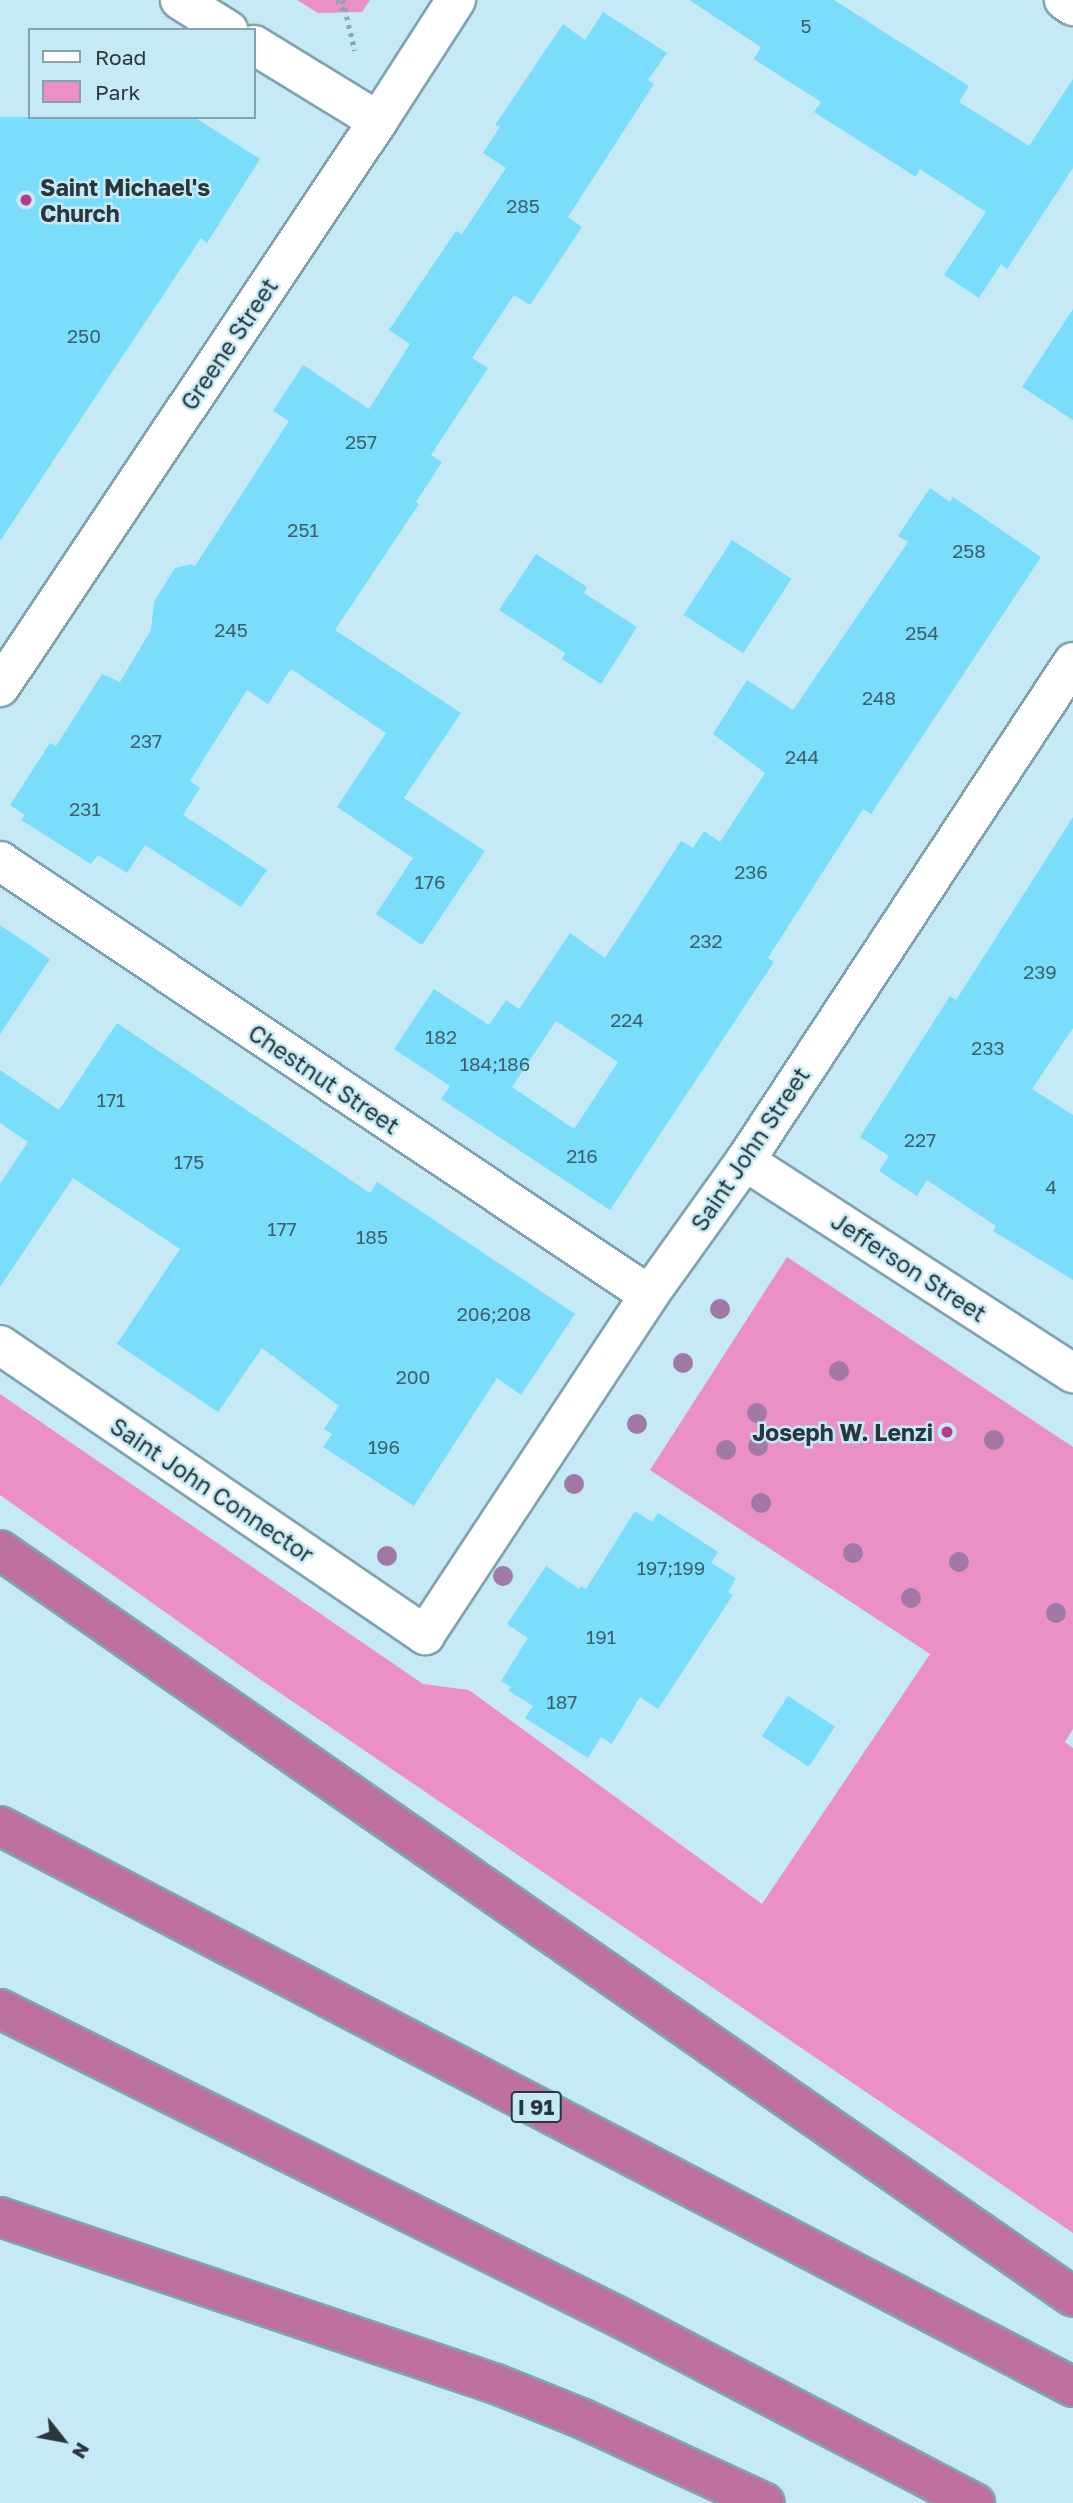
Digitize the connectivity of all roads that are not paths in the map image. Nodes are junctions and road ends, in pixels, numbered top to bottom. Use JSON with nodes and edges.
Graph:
{"nodes":[{"id":1,"x":180,"y":0,"type":"edge"},
{"id":2,"x":456,"y":0,"type":"edge"},
{"id":3,"x":1064,"y":0,"type":"edge"},
{"id":4,"x":1073,"y":6,"type":"edge"},
{"id":5,"x":226,"y":28,"type":"edge"},
{"id":6,"x":256,"y":46,"type":"edge"},
{"id":7,"x":379,"y":121,"type":"junction"},
{"id":8,"x":1073,"y":662,"type":"edge"},
{"id":9,"x":0,"y":687,"type":"edge"},
{"id":10,"x":0,"y":862,"type":"edge"},
{"id":11,"x":745,"y":1161,"type":"junction"},
{"id":12,"x":649,"y":1295,"type":"junction"},
{"id":13,"x":0,"y":1345,"type":"edge"},
{"id":14,"x":1073,"y":1373,"type":"edge"},
{"id":15,"x":0,"y":1550,"type":"edge"},
{"id":16,"x":425,"y":1635,"type":"joint"},
{"id":17,"x":0,"y":1826,"type":"edge"},
{"id":18,"x":0,"y":2009,"type":"edge"},
{"id":19,"x":0,"y":2217,"type":"edge"},
{"id":20,"x":1073,"y":2297,"type":"edge"},
{"id":21,"x":1073,"y":2387,"type":"edge"},
{"id":22,"x":765,"y":2503,"type":"edge"},
{"id":23,"x":975,"y":2503,"type":"edge"}],
"edges":[{"from":1,"to":5,"type":"street"},
{"from":2,"to":7,"type":"street","name":"Greene Street"},
{"from":3,"to":4,"type":"street"},
{"from":6,"to":7,"type":"street"},
{"from":7,"to":9,"type":"street","name":"Greene Street"},
{"from":8,"to":11,"type":"street","name":"Saint John Street"},
{"from":10,"to":12,"type":"street","name":"Chestnut Street"},
{"from":11,"to":12,"type":"street","name":"Saint John Street"},
{"from":11,"to":14,"type":"street","name":"Jefferson Street"},
{"from":12,"to":16,"type":"street","name":"Saint John Street"},
{"from":13,"to":16,"type":"street","name":"Saint John Connector"},
{"from":15,"to":20,"type":"highway"},
{"from":17,"to":21,"type":"highway","number":"I 91"},
{"from":18,"to":23,"type":"highway"},
{"from":19,"to":22,"type":"highway"}]}
